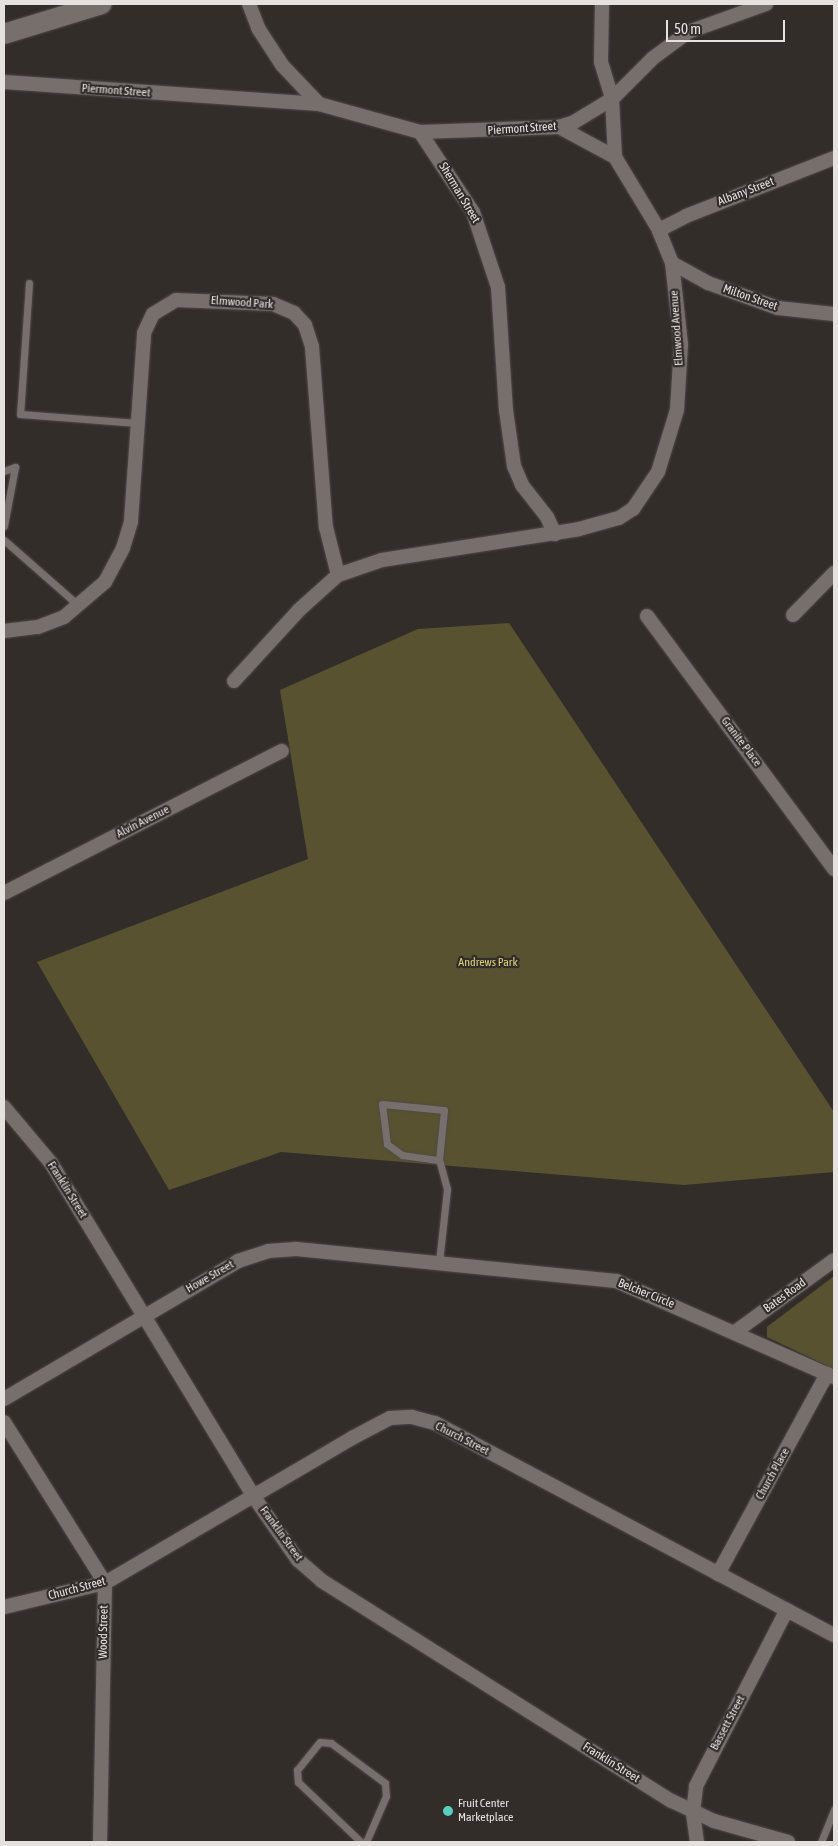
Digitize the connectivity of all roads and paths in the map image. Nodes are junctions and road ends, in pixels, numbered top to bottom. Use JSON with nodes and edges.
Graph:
{"nodes":[{"id":1,"x":102,"y":4,"type":"edge"},
{"id":2,"x":249,"y":4,"type":"edge"},
{"id":3,"x":602,"y":4,"type":"edge"},
{"id":4,"x":766,"y":4,"type":"edge"},
{"id":5,"x":4,"y":34,"type":"edge"},
{"id":6,"x":4,"y":82,"type":"edge"},
{"id":7,"x":612,"y":99,"type":"junction"},
{"id":8,"x":319,"y":104,"type":"junction"},
{"id":9,"x":559,"y":127,"type":"junction"},
{"id":10,"x":420,"y":132,"type":"junction"},
{"id":11,"x":615,"y":157,"type":"junction"},
{"id":12,"x":834,"y":158,"type":"edge"},
{"id":13,"x":659,"y":230,"type":"junction"},
{"id":14,"x":672,"y":263,"type":"junction"},
{"id":15,"x":28,"y":283,"type":"dead end"},
{"id":16,"x":834,"y":314,"type":"edge"},
{"id":17,"x":138,"y":422,"type":"junction"},
{"id":18,"x":4,"y":471,"type":"edge"},
{"id":19,"x":4,"y":524,"type":"edge"},
{"id":20,"x":555,"y":534,"type":"junction"},
{"id":21,"x":4,"y":540,"type":"edge"},
{"id":22,"x":834,"y":573,"type":"edge"},
{"id":23,"x":338,"y":575,"type":"junction"},
{"id":24,"x":79,"y":606,"type":"junction"},
{"id":25,"x":793,"y":615,"type":"dead end"},
{"id":26,"x":647,"y":616,"type":"dead end"},
{"id":27,"x":4,"y":631,"type":"edge"},
{"id":28,"x":234,"y":681,"type":"dead end"},
{"id":29,"x":282,"y":751,"type":"dead end"},
{"id":30,"x":834,"y":869,"type":"edge"},
{"id":31,"x":4,"y":893,"type":"edge"},
{"id":32,"x":4,"y":1106,"type":"edge"},
{"id":33,"x":439,"y":1160,"type":"junction"},
{"id":34,"x":834,"y":1260,"type":"edge"},
{"id":35,"x":441,"y":1262,"type":"junction"},
{"id":36,"x":143,"y":1316,"type":"junction"},
{"id":37,"x":735,"y":1332,"type":"junction"},
{"id":38,"x":831,"y":1375,"type":"edge"},
{"id":39,"x":4,"y":1399,"type":"edge"},
{"id":40,"x":4,"y":1422,"type":"edge"},
{"id":41,"x":254,"y":1497,"type":"junction"},
{"id":42,"x":718,"y":1574,"type":"junction"},
{"id":43,"x":105,"y":1583,"type":"junction"},
{"id":44,"x":4,"y":1607,"type":"edge"},
{"id":45,"x":787,"y":1610,"type":"junction"},
{"id":46,"x":834,"y":1635,"type":"edge"},
{"id":47,"x":834,"y":1809,"type":"edge"},
{"id":48,"x":693,"y":1812,"type":"junction"},
{"id":49,"x":100,"y":1842,"type":"edge"},
{"id":50,"x":361,"y":1842,"type":"edge"},
{"id":51,"x":366,"y":1842,"type":"edge"},
{"id":52,"x":697,"y":1842,"type":"edge"},
{"id":53,"x":788,"y":1842,"type":"edge"},
{"id":54,"x":820,"y":1842,"type":"edge"}],
"edges":[{"from":1,"to":5,"type":"street"},
{"from":2,"to":8,"type":"street"},
{"from":3,"to":7,"type":"street","name":"Elmwood Avenue"},
{"from":4,"to":7,"type":"street","name":"Piermont Street"},
{"from":6,"to":8,"type":"street","name":"Piermont Street"},
{"from":7,"to":9,"type":"street","name":"Piermont Street"},
{"from":7,"to":11,"type":"street","name":"Elmwood Avenue"},
{"from":8,"to":10,"type":"street"},
{"from":9,"to":10,"type":"street","name":"Piermont Street"},
{"from":9,"to":11,"type":"street","name":"Elmwood Avenue"},
{"from":10,"to":20,"type":"street","name":"Sherman Street"},
{"from":11,"to":13,"type":"street","name":"Elmwood Avenue"},
{"from":12,"to":13,"type":"street","name":"Albany Street"},
{"from":13,"to":14,"type":"street","name":"Elmwood Avenue"},
{"from":14,"to":16,"type":"street","name":"Milton Street"},
{"from":14,"to":20,"type":"street","name":"Elmwood Avenue"},
{"from":15,"to":17,"type":"lane"},
{"from":17,"to":23,"type":"street","name":"Elmwood Park"},
{"from":17,"to":24,"type":"street","name":"Elmwood Park"},
{"from":18,"to":19,"type":"lane"},
{"from":20,"to":23,"type":"street"},
{"from":21,"to":24,"type":"lane"},
{"from":22,"to":25,"type":"street"},
{"from":23,"to":28,"type":"street"},
{"from":24,"to":27,"type":"street","name":"Elmwood Park"},
{"from":26,"to":30,"type":"street","name":"Granite Place"},
{"from":29,"to":31,"type":"street","name":"Alvin Avenue"},
{"from":32,"to":36,"type":"street","name":"Franklin Street"},
{"from":33,"to":33,"type":"lane"},
{"from":33,"to":35,"type":"lane"},
{"from":34,"to":37,"type":"street","name":"Bates Road"},
{"from":35,"to":36,"type":"street","name":"Howe Street"},
{"from":35,"to":37,"type":"street","name":"Belcher Circle"},
{"from":36,"to":39,"type":"street","name":"Howe Street"},
{"from":36,"to":41,"type":"street","name":"Franklin Street"},
{"from":37,"to":38,"type":"street","name":"Belcher Circle"},
{"from":38,"to":42,"type":"street","name":"Church Place"},
{"from":40,"to":43,"type":"street"},
{"from":41,"to":42,"type":"street","name":"Church Street"},
{"from":41,"to":43,"type":"street","name":"Church Street"},
{"from":41,"to":48,"type":"street","name":"Franklin Street"},
{"from":42,"to":45,"type":"street","name":"Church Street"},
{"from":43,"to":44,"type":"street","name":"Church Street"},
{"from":43,"to":49,"type":"street","name":"Wood Street"},
{"from":45,"to":46,"type":"street","name":"Church Street"},
{"from":45,"to":48,"type":"street","name":"Bassett Street"},
{"from":47,"to":54,"type":"lane"},
{"from":48,"to":52,"type":"street","name":"Bassett Street"},
{"from":48,"to":53,"type":"street","name":"Franklin Street"},
{"from":50,"to":51,"type":"lane"}]}
